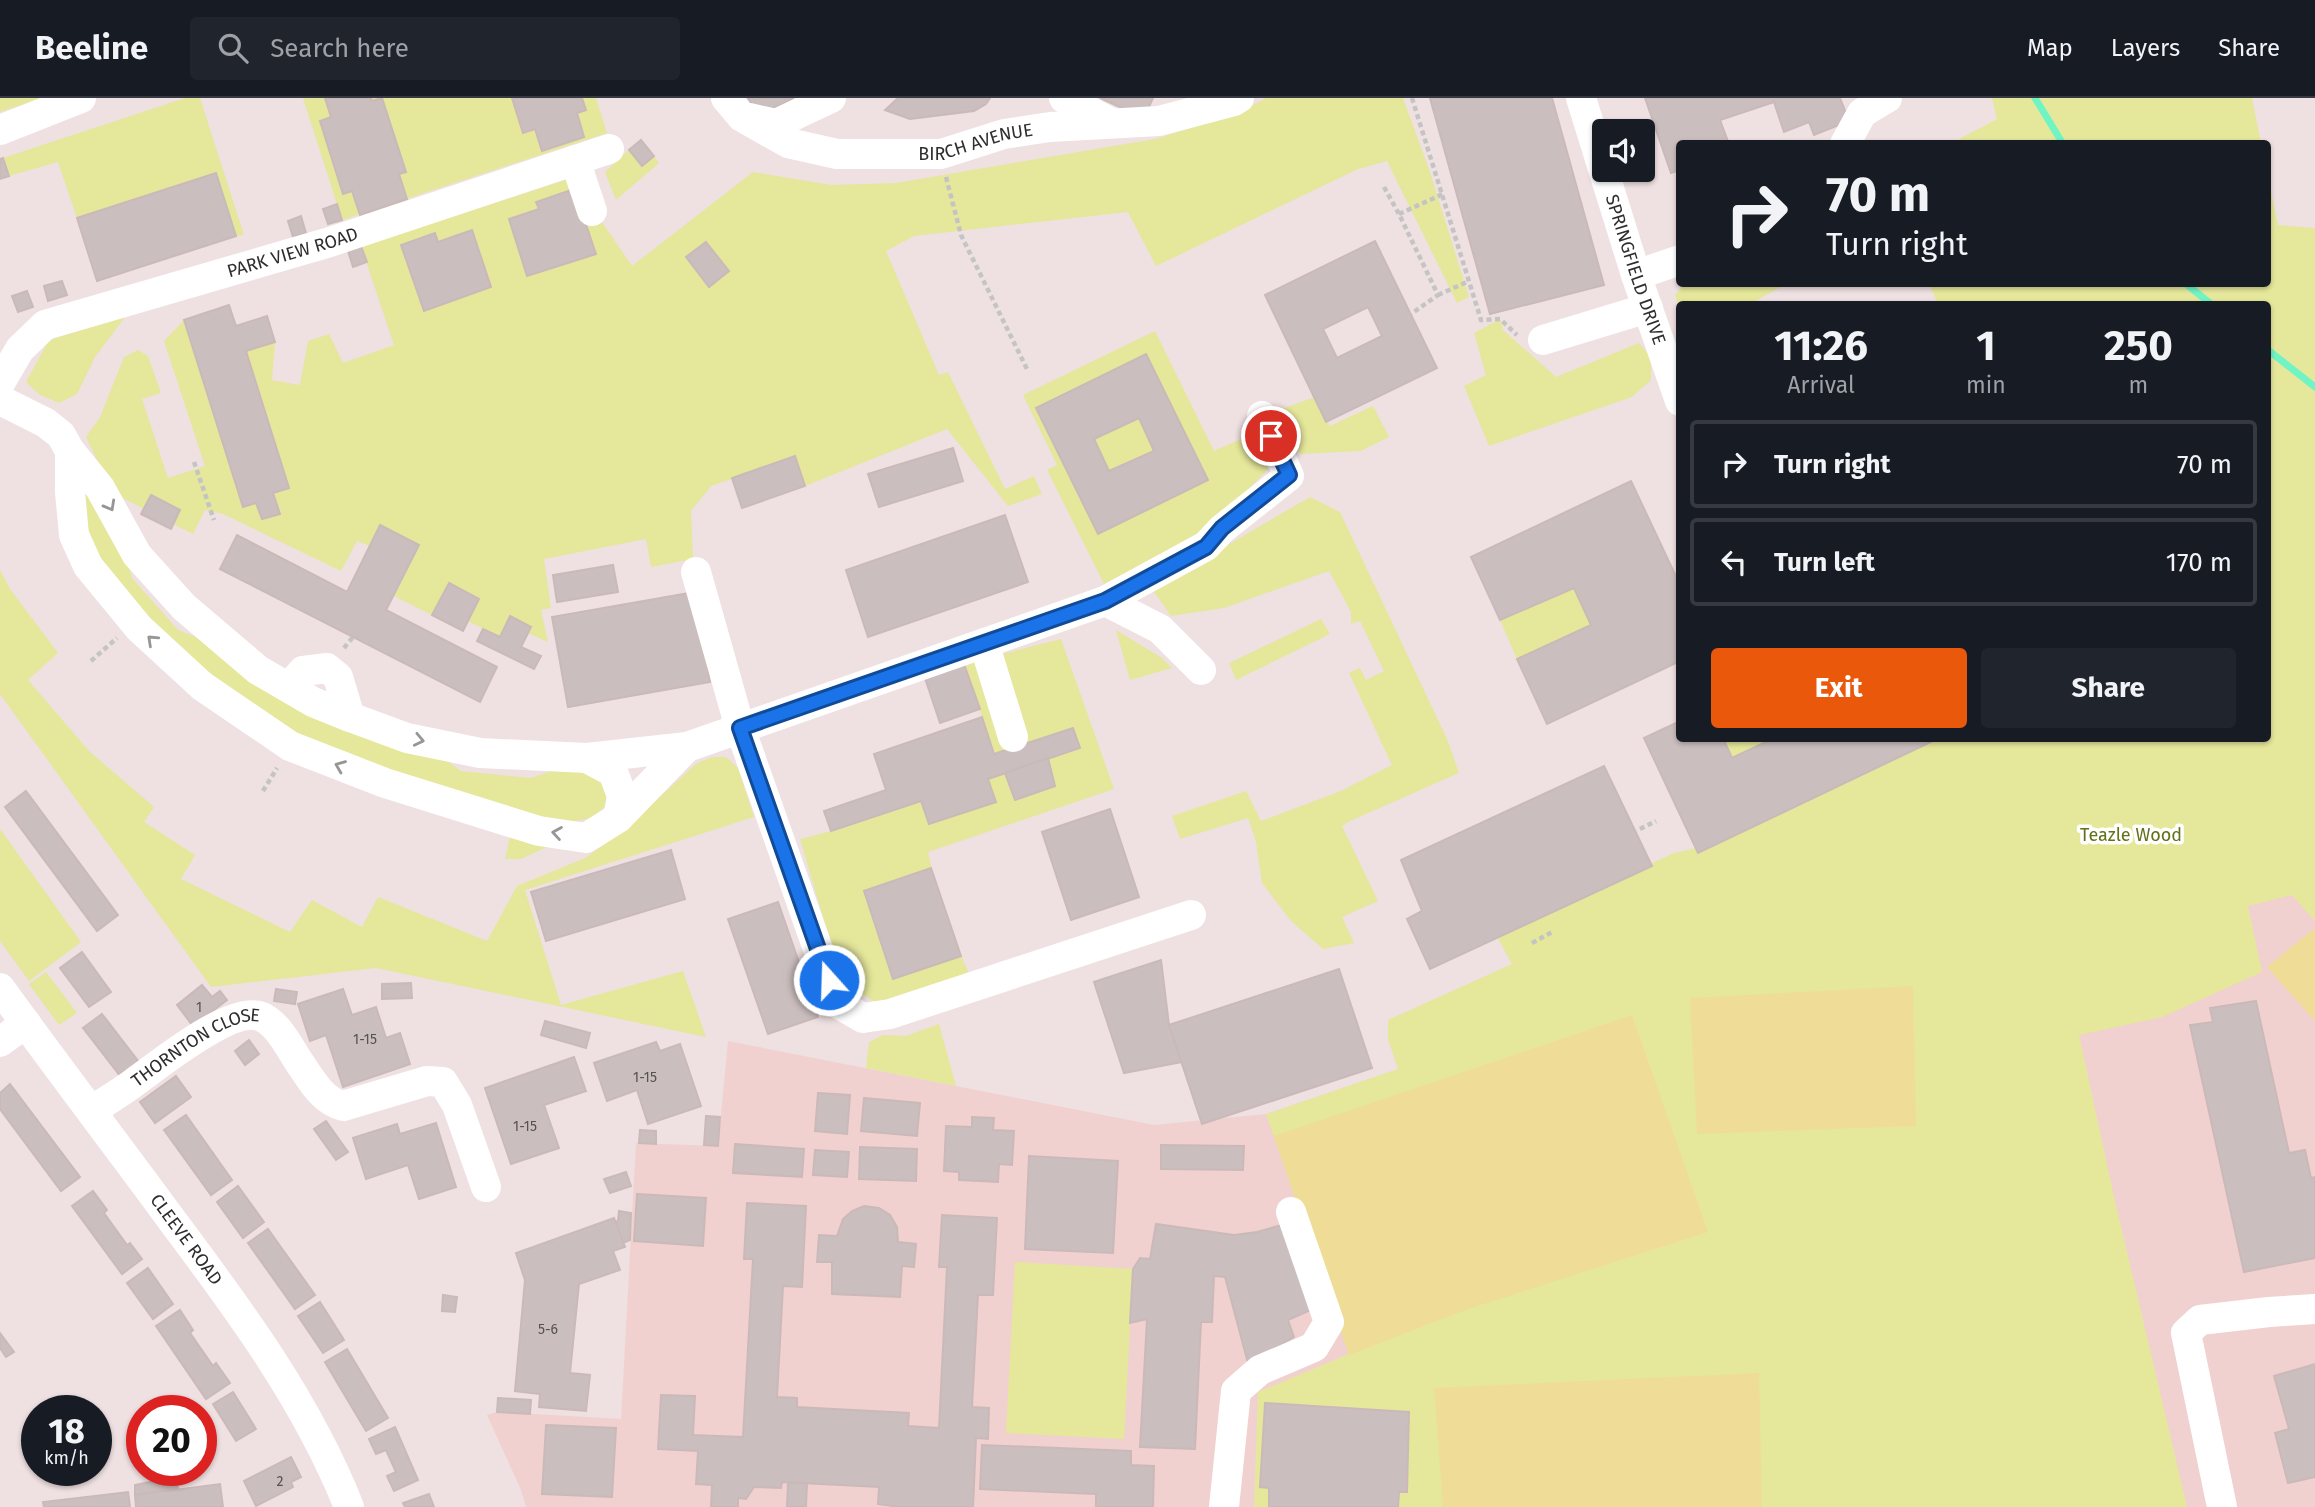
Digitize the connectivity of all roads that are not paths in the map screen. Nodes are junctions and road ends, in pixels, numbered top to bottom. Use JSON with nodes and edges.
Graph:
{"nodes":[{"id":1,"x":81,"y":98,"type":"edge"},
{"id":2,"x":831,"y":98,"type":"edge"},
{"id":3,"x":1064,"y":98,"type":"edge"},
{"id":4,"x":1239,"y":98,"type":"edge"},
{"id":5,"x":1581,"y":98,"type":"edge"},
{"id":6,"x":1886,"y":98,"type":"edge"},
{"id":7,"x":734,"y":107,"type":"edge"},
{"id":8,"x":1112,"y":123,"type":"junction"},
{"id":9,"x":0,"y":130,"type":"edge"},
{"id":10,"x":1847,"y":140,"type":"edge"},
{"id":11,"x":609,"y":149,"type":"dead end"},
{"id":12,"x":575,"y":160,"type":"junction"},
{"id":13,"x":592,"y":211,"type":"dead end"},
{"id":14,"x":1676,"y":261,"type":"edge"},
{"id":15,"x":1636,"y":275,"type":"junction"},
{"id":16,"x":1648,"y":309,"type":"junction"},
{"id":17,"x":1543,"y":340,"type":"dead end"},
{"id":18,"x":0,"y":383,"type":"edge"},
{"id":19,"x":1676,"y":390,"type":"edge"},
{"id":20,"x":0,"y":400,"type":"edge"},
{"id":21,"x":1262,"y":416,"type":"dead end"},
{"id":22,"x":70,"y":452,"type":"junction"},
{"id":23,"x":696,"y":572,"type":"dead end"},
{"id":24,"x":1105,"y":601,"type":"junction"},
{"id":25,"x":984,"y":643,"type":"junction"},
{"id":26,"x":1201,"y":670,"type":"dead end"},
{"id":27,"x":740,"y":728,"type":"junction"},
{"id":28,"x":1013,"y":737,"type":"dead end"},
{"id":29,"x":687,"y":747,"type":"junction"},
{"id":30,"x":587,"y":758,"type":"junction"},
{"id":31,"x":618,"y":818,"type":"junction"},
{"id":32,"x":1191,"y":915,"type":"dead end"},
{"id":33,"x":0,"y":988,"type":"edge"},
{"id":34,"x":26,"y":1023,"type":"junction"},
{"id":35,"x":0,"y":1042,"type":"edge"},
{"id":36,"x":91,"y":1111,"type":"junction"},
{"id":37,"x":486,"y":1187,"type":"dead end"},
{"id":38,"x":1291,"y":1212,"type":"dead end"},
{"id":39,"x":2315,"y":1309,"type":"edge"},
{"id":40,"x":349,"y":1507,"type":"edge"},
{"id":41,"x":1224,"y":1507,"type":"edge"},
{"id":42,"x":2222,"y":1507,"type":"edge"}],
"edges":[{"from":1,"to":9,"type":"street"},
{"from":2,"to":7,"type":"street"},
{"from":3,"to":8,"type":"street"},
{"from":4,"to":8,"type":"street","name":"BIRCH AVENUE"},
{"from":5,"to":15,"type":"street","name":"SPRINGFIELD DRIVE"},
{"from":6,"to":10,"type":"street"},
{"from":7,"to":8,"type":"street","name":"BIRCH AVENUE"},
{"from":11,"to":12,"type":"street","name":"PARK VIEW ROAD"},
{"from":12,"to":13,"type":"street"},
{"from":12,"to":18,"type":"street","name":"PARK VIEW ROAD"},
{"from":14,"to":15,"type":"street"},
{"from":15,"to":16,"type":"street","name":"SPRINGFIELD DRIVE"},
{"from":16,"to":17,"type":"street"},
{"from":16,"to":19,"type":"street","name":"SPRINGFIELD DRIVE"},
{"from":20,"to":22,"type":"street"},
{"from":21,"to":24,"type":"street"},
{"from":22,"to":30,"type":"street","one_way":true},
{"from":31,"to":22,"type":"street","one_way":true},
{"from":23,"to":27,"type":"street"},
{"from":24,"to":25,"type":"street"},
{"from":24,"to":26,"type":"street"},
{"from":25,"to":27,"type":"street"},
{"from":25,"to":28,"type":"street"},
{"from":27,"to":29,"type":"street"},
{"from":27,"to":32,"type":"street"},
{"from":29,"to":30,"type":"street"},
{"from":29,"to":31,"type":"street"},
{"from":30,"to":31,"type":"street"},
{"from":33,"to":34,"type":"street","name":"CLEEVE ROAD"},
{"from":34,"to":35,"type":"street"},
{"from":34,"to":36,"type":"street","name":"CLEEVE ROAD"},
{"from":36,"to":37,"type":"street","name":"THORNTON CLOSE"},
{"from":36,"to":40,"type":"street","name":"CLEEVE ROAD"},
{"from":38,"to":41,"type":"street"},
{"from":39,"to":42,"type":"street"}]}
